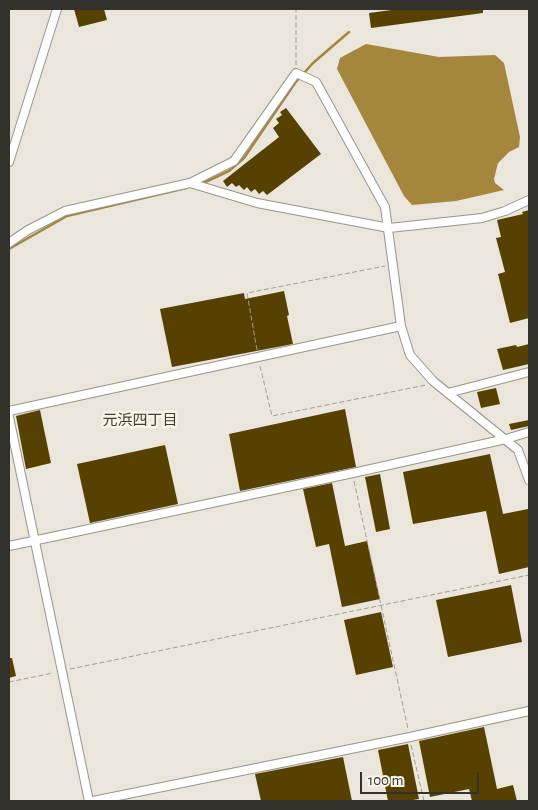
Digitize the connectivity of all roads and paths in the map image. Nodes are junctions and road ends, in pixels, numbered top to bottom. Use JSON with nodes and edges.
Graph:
{"nodes":[{"id":1,"x":57,"y":9,"type":"edge"},
{"id":2,"x":296,"y":9,"type":"edge"},
{"id":3,"x":296,"y":73,"type":"junction"},
{"id":4,"x":9,"y":162,"type":"edge"},
{"id":5,"x":190,"y":183,"type":"junction"},
{"id":6,"x":529,"y":200,"type":"edge"},
{"id":7,"x":389,"y":228,"type":"junction"},
{"id":8,"x":9,"y":243,"type":"edge"},
{"id":9,"x":401,"y":326,"type":"junction"},
{"id":10,"x":529,"y":372,"type":"edge"},
{"id":11,"x":448,"y":392,"type":"junction"},
{"id":12,"x":9,"y":411,"type":"edge"},
{"id":13,"x":9,"y":417,"type":"edge"},
{"id":14,"x":529,"y":432,"type":"edge"},
{"id":15,"x":506,"y":440,"type":"junction"},
{"id":16,"x":353,"y":473,"type":"junction"},
{"id":17,"x":529,"y":480,"type":"edge"},
{"id":18,"x":35,"y":540,"type":"junction"},
{"id":19,"x":9,"y":546,"type":"edge"},
{"id":20,"x":529,"y":575,"type":"edge"},
{"id":21,"x":381,"y":605,"type":"junction"},
{"id":22,"x":62,"y":671,"type":"junction"},
{"id":23,"x":9,"y":682,"type":"edge"},
{"id":24,"x":529,"y":712,"type":"edge"},
{"id":25,"x":410,"y":737,"type":"junction"},
{"id":26,"x":91,"y":801,"type":"edge"},
{"id":27,"x":424,"y":801,"type":"edge"}],
"edges":[{"from":1,"to":4,"type":"street"},
{"from":2,"to":3,"type":"path"},
{"from":3,"to":5,"type":"street"},
{"from":3,"to":7,"type":"street"},
{"from":5,"to":7,"type":"street"},
{"from":5,"to":8,"type":"street"},
{"from":6,"to":7,"type":"street"},
{"from":7,"to":9,"type":"street"},
{"from":9,"to":11,"type":"street"},
{"from":9,"to":12,"type":"street"},
{"from":10,"to":11,"type":"street"},
{"from":11,"to":15,"type":"street"},
{"from":13,"to":18,"type":"street"},
{"from":14,"to":15,"type":"street"},
{"from":15,"to":16,"type":"street"},
{"from":15,"to":17,"type":"street"},
{"from":16,"to":18,"type":"street"},
{"from":16,"to":21,"type":"path"},
{"from":18,"to":19,"type":"street"},
{"from":18,"to":22,"type":"street"},
{"from":20,"to":21,"type":"path"},
{"from":21,"to":22,"type":"path"},
{"from":21,"to":25,"type":"path"},
{"from":22,"to":23,"type":"path"},
{"from":22,"to":26,"type":"street"},
{"from":24,"to":25,"type":"street"},
{"from":25,"to":26,"type":"street"},
{"from":25,"to":27,"type":"path"}]}
